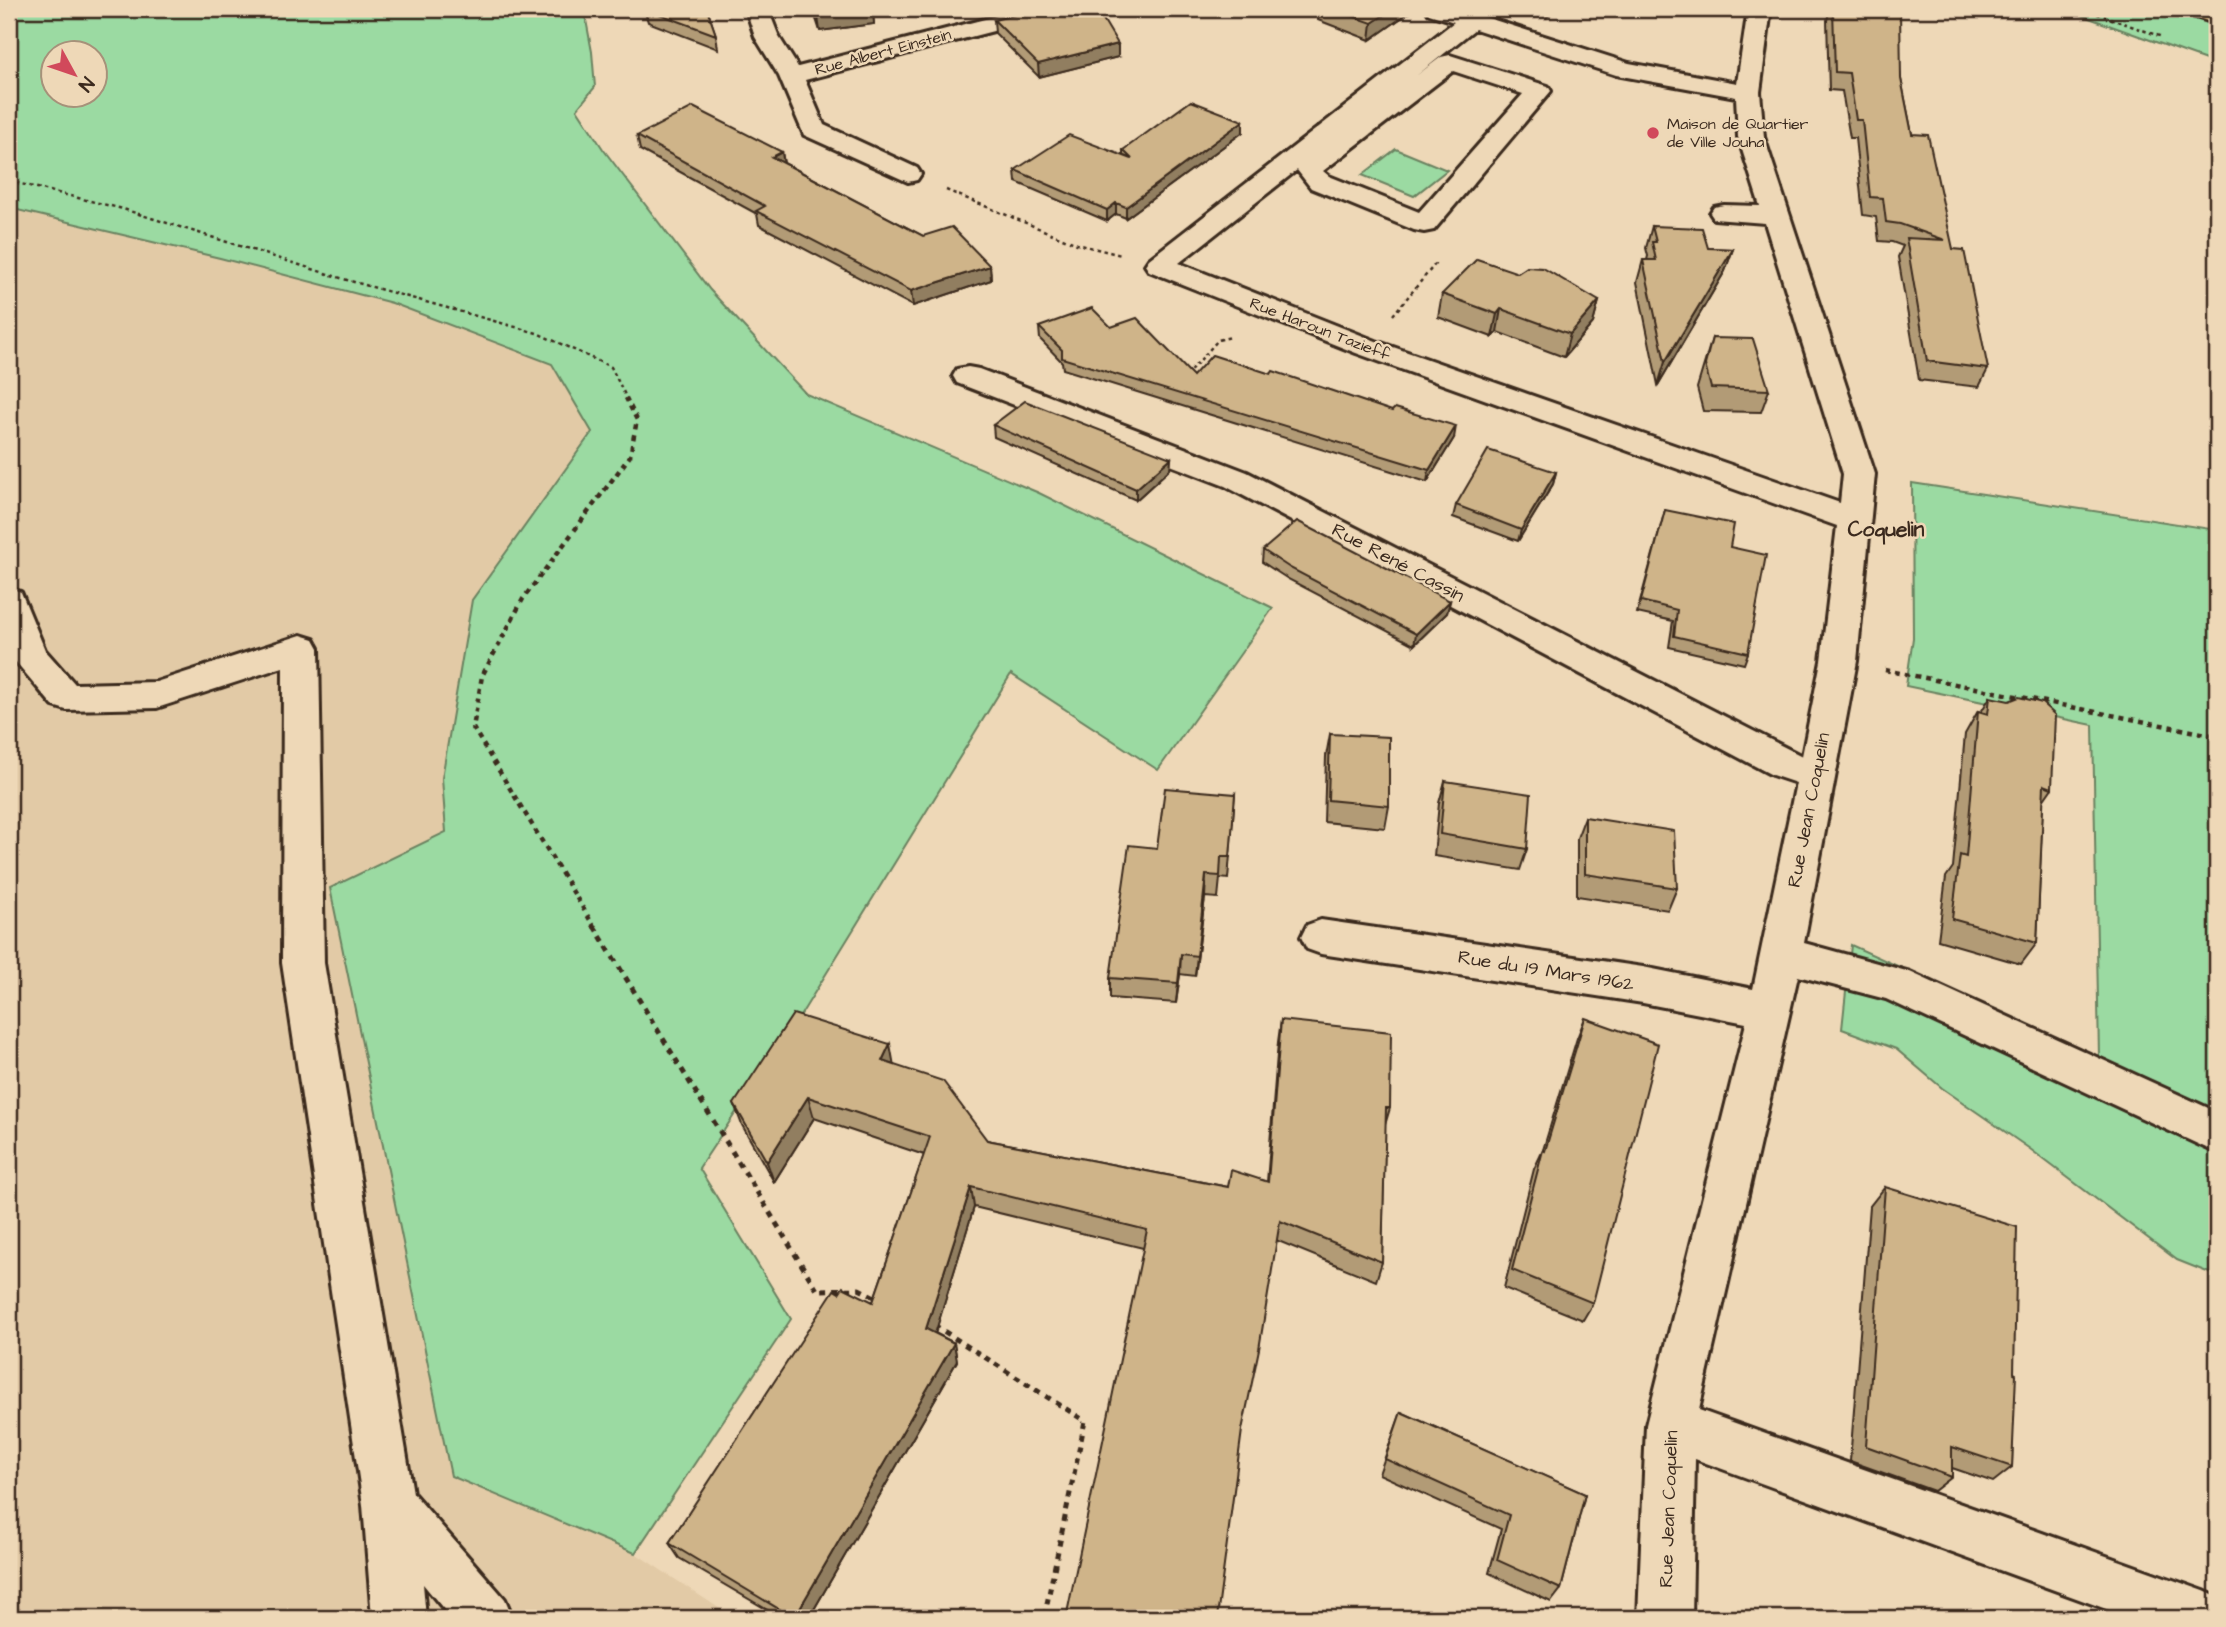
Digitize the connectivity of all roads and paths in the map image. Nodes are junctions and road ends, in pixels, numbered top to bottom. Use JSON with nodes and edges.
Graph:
{"nodes":[{"id":1,"x":757,"y":9,"type":"edge"},
{"id":2,"x":1051,"y":9,"type":"edge"},
{"id":3,"x":1437,"y":9,"type":"edge"},
{"id":4,"x":1760,"y":9,"type":"edge"},
{"id":5,"x":2084,"y":9,"type":"edge"},
{"id":6,"x":2194,"y":9,"type":"edge"},
{"id":7,"x":2217,"y":17,"type":"edge"},
{"id":8,"x":1472,"y":20,"type":"junction"},
{"id":9,"x":2169,"y":39,"type":"dead end"},
{"id":10,"x":791,"y":76,"type":"junction"},
{"id":11,"x":1539,"y":90,"type":"joint"},
{"id":12,"x":1748,"y":92,"type":"junction"},
{"id":13,"x":908,"y":174,"type":"joint"},
{"id":14,"x":9,"y":181,"type":"edge"},
{"id":15,"x":1724,"y":213,"type":"dead end"},
{"id":16,"x":1776,"y":215,"type":"junction"},
{"id":17,"x":1160,"y":265,"type":"junction"},
{"id":18,"x":1427,"y":273,"type":"dead end"},
{"id":19,"x":1296,"y":321,"type":"junction"},
{"id":20,"x":1366,"y":347,"type":"junction"},
{"id":21,"x":968,"y":376,"type":"dead end"},
{"id":22,"x":1131,"y":437,"type":"junction"},
{"id":23,"x":1856,"y":521,"type":"junction"},
{"id":24,"x":9,"y":600,"type":"edge"},
{"id":25,"x":1839,"y":661,"type":"junction"},
{"id":26,"x":2217,"y":736,"type":"edge"},
{"id":27,"x":1816,"y":775,"type":"junction"},
{"id":28,"x":1321,"y":937,"type":"dead end"},
{"id":29,"x":1780,"y":954,"type":"junction"},
{"id":30,"x":1770,"y":1010,"type":"junction"},
{"id":31,"x":2217,"y":1133,"type":"edge"},
{"id":32,"x":882,"y":1300,"type":"edge"},
{"id":33,"x":929,"y":1322,"type":"edge"},
{"id":34,"x":1671,"y":1425,"type":"junction"},
{"id":35,"x":390,"y":1505,"type":"junction"},
{"id":36,"x":399,"y":1618,"type":"edge"},
{"id":37,"x":486,"y":1618,"type":"edge"},
{"id":38,"x":1044,"y":1618,"type":"edge"},
{"id":39,"x":1665,"y":1618,"type":"edge"},
{"id":40,"x":2204,"y":1618,"type":"edge"}],
"edges":[{"from":1,"to":10,"type":"street"},
{"from":2,"to":10,"type":"street","name":"Rue Albert Einstein"},
{"from":3,"to":8,"type":"street"},
{"from":4,"to":12,"type":"street","name":"Rue Jean Coquelin"},
{"from":5,"to":9,"type":"path"},
{"from":6,"to":7,"type":"main road"},
{"from":8,"to":12,"type":"street"},
{"from":8,"to":17,"type":"street"},
{"from":10,"to":13,"type":"street","name":"Rue Albert Einstein"},
{"from":11,"to":11,"type":"street"},
{"from":12,"to":16,"type":"street","name":"Rue Jean Coquelin"},
{"from":13,"to":17,"type":"path"},
{"from":14,"to":32,"type":"path"},
{"from":15,"to":16,"type":"street"},
{"from":16,"to":23,"type":"street","name":"Rue Jean Coquelin"},
{"from":17,"to":19,"type":"street","name":"Rue Haroun Tazieff"},
{"from":18,"to":20,"type":"path"},
{"from":19,"to":20,"type":"street","name":"Rue Haroun Tazieff"},
{"from":19,"to":22,"type":"path"},
{"from":20,"to":23,"type":"street","name":"Rue Haroun Tazieff"},
{"from":21,"to":22,"type":"street","name":"Rue René Cassin"},
{"from":22,"to":27,"type":"street","name":"Rue René Cassin"},
{"from":23,"to":25,"type":"street","name":"Rue Jean Coquelin"},
{"from":24,"to":35,"type":"street"},
{"from":25,"to":26,"type":"path"},
{"from":25,"to":27,"type":"street","name":"Rue Jean Coquelin"},
{"from":27,"to":29,"type":"street","name":"Rue Jean Coquelin"},
{"from":28,"to":30,"type":"street","name":"Rue du 19 Mars 1962"},
{"from":29,"to":30,"type":"street","name":"Rue Jean Coquelin"},
{"from":29,"to":31,"type":"street"},
{"from":30,"to":34,"type":"street","name":"Rue Jean Coquelin"},
{"from":33,"to":38,"type":"path"},
{"from":34,"to":39,"type":"street","name":"Rue Jean Coquelin"},
{"from":34,"to":40,"type":"street"},
{"from":35,"to":36,"type":"street"},
{"from":35,"to":37,"type":"street"}]}
